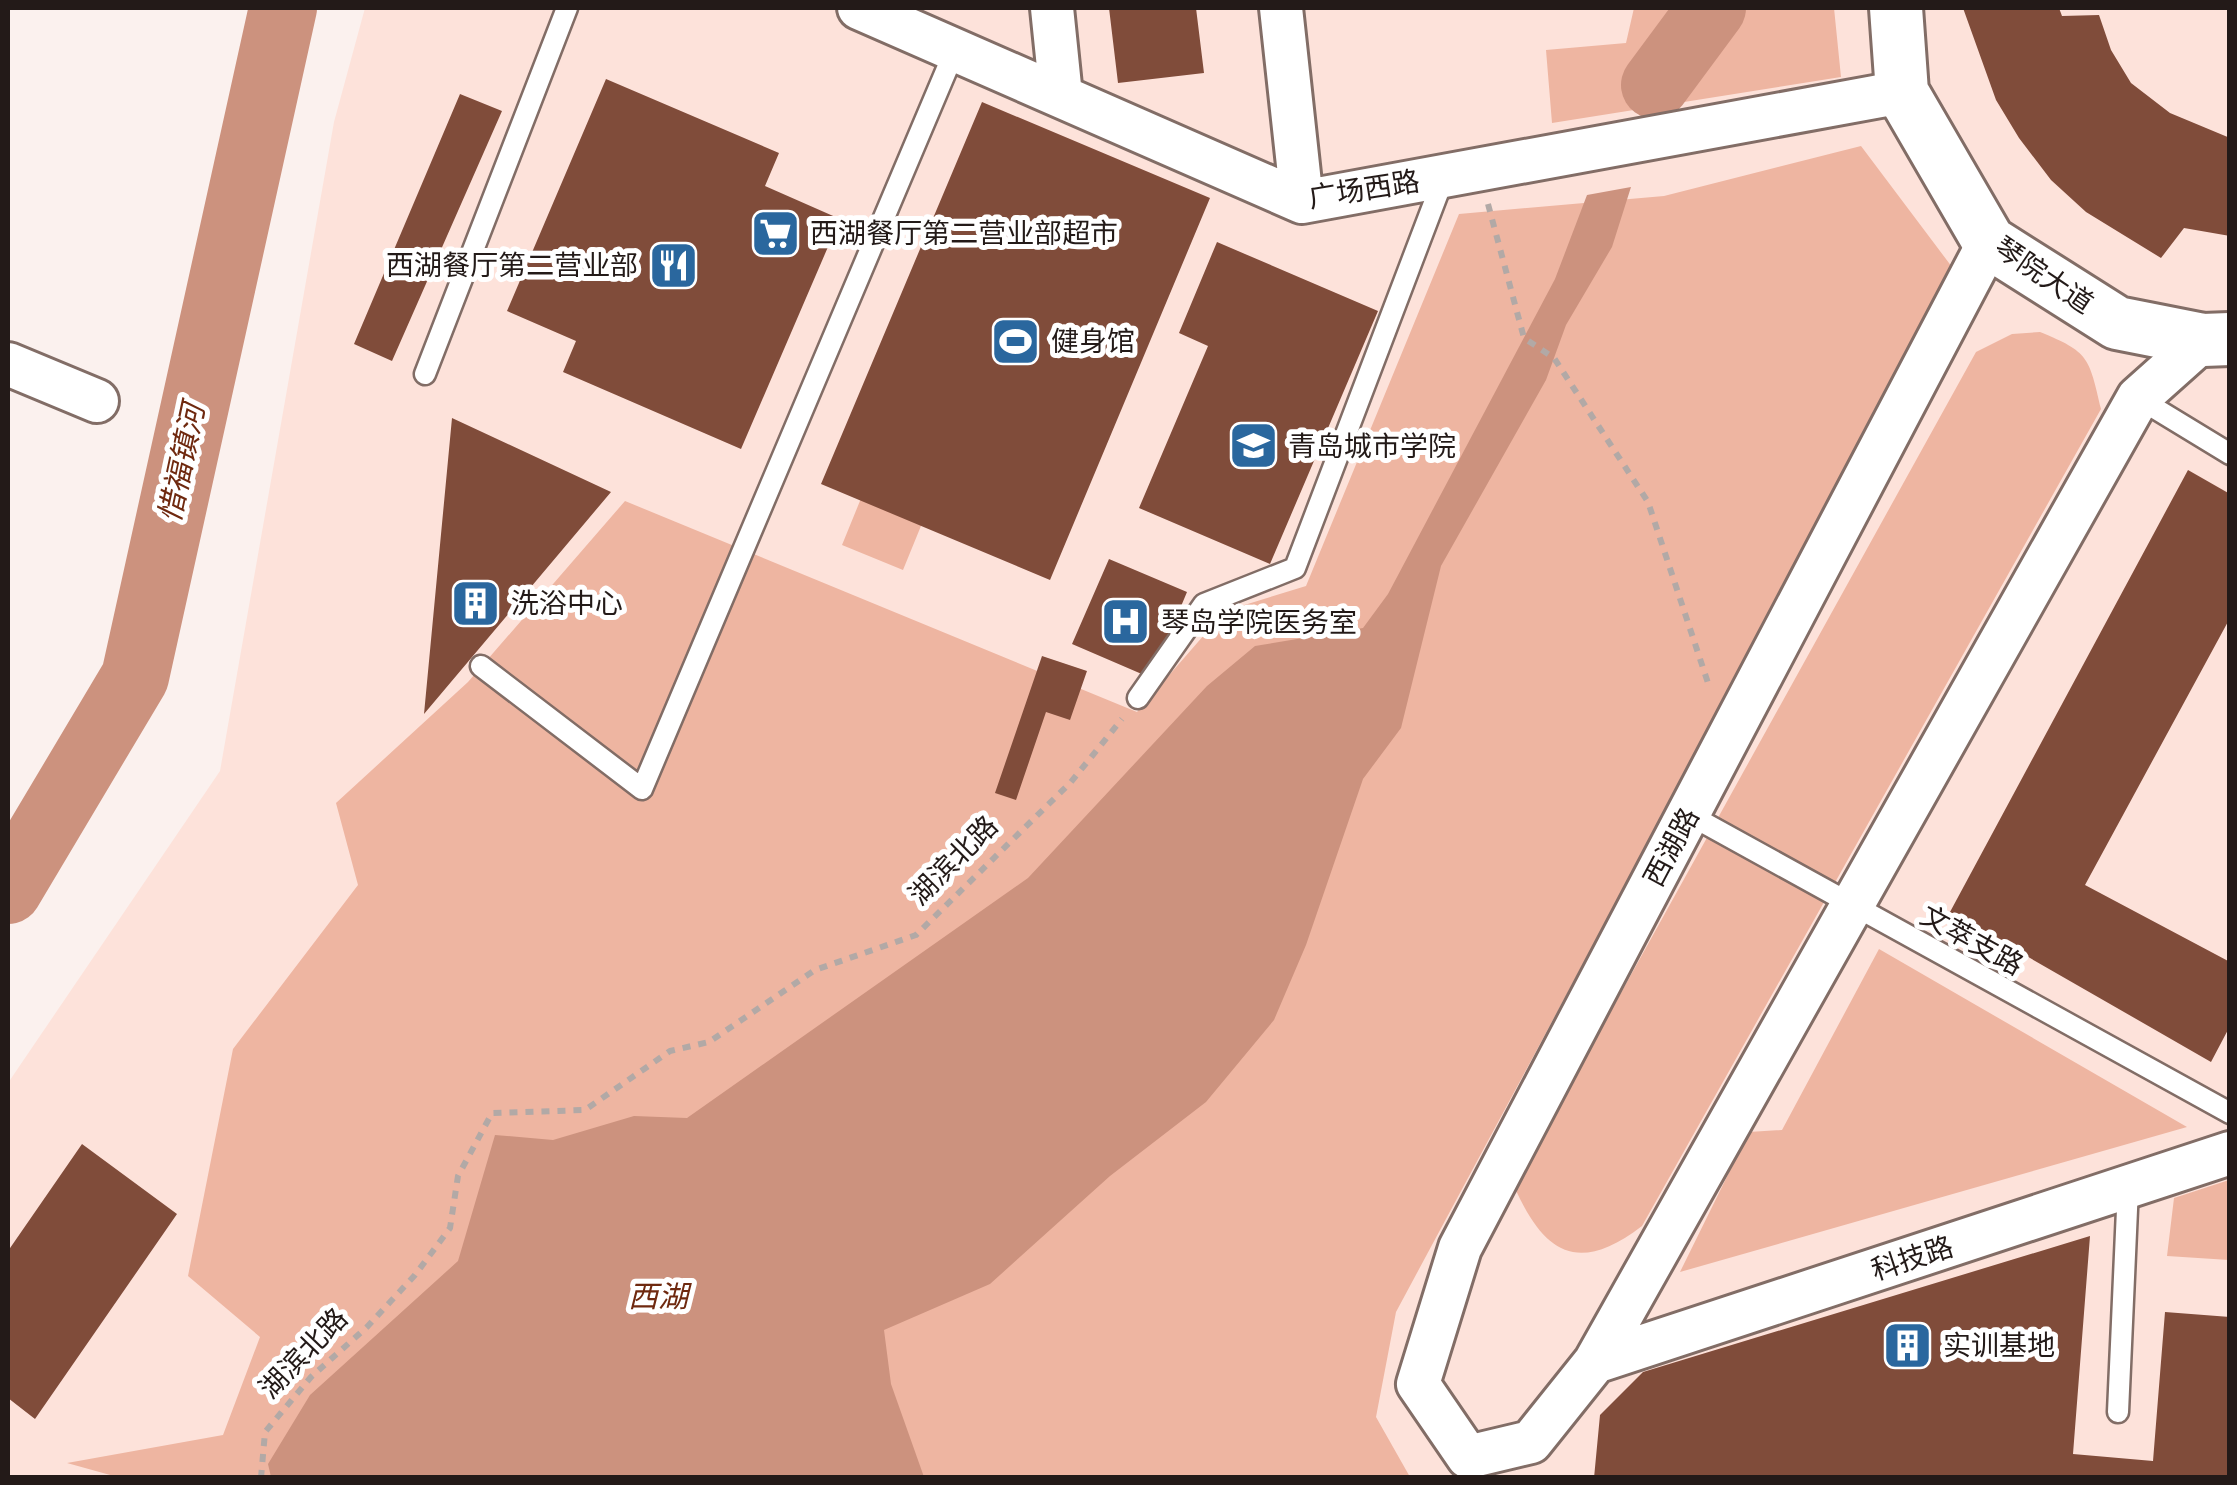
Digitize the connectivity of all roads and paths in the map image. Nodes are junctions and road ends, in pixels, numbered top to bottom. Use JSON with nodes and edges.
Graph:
{"nodes":[{"id":1,"x":567,"y":8,"type":"edge"},
{"id":2,"x":859,"y":8,"type":"edge"},
{"id":3,"x":1052,"y":8,"type":"edge"},
{"id":4,"x":1281,"y":8,"type":"edge"},
{"id":5,"x":1896,"y":8,"type":"edge"},
{"id":6,"x":956,"y":50,"type":"junction"},
{"id":7,"x":1902,"y":92,"type":"junction"},
{"id":8,"x":1061,"y":96,"type":"junction"},
{"id":9,"x":1462,"y":173,"type":"junction"},
{"id":10,"x":1302,"y":202,"type":"junction"},
{"id":11,"x":1989,"y":242,"type":"junction"},
{"id":12,"x":2216,"y":339,"type":"edge"},
{"id":13,"x":8,"y":364,"type":"edge"},
{"id":14,"x":426,"y":374,"type":"dead end"},
{"id":15,"x":2138,"y":398,"type":"junction"},
{"id":16,"x":97,"y":401,"type":"dead end"},
{"id":17,"x":2230,"y":454,"type":"edge"},
{"id":18,"x":481,"y":666,"type":"dead end"},
{"id":19,"x":1138,"y":698,"type":"joint"},
{"id":20,"x":1726,"y":742,"type":"junction"},
{"id":21,"x":1688,"y":814,"type":"junction"},
{"id":22,"x":2230,"y":1113,"type":"edge"},
{"id":23,"x":2230,"y":1153,"type":"edge"},
{"id":24,"x":2128,"y":1186,"type":"junction"},
{"id":25,"x":1595,"y":1362,"type":"junction"},
{"id":26,"x":2118,"y":1412,"type":"dead end"},
{"id":27,"x":1467,"y":1467,"type":"edge"},
{"id":28,"x":260,"y":1478,"type":"edge"}],
"edges":[{"from":1,"to":14,"type":"lane"},
{"from":2,"to":6,"type":"street","name":"广场西路"},
{"from":3,"to":8,"type":"street"},
{"from":4,"to":10,"type":"street"},
{"from":5,"to":7,"type":"street","name":"琴院大道"},
{"from":6,"to":8,"type":"street","name":"广场西路"},
{"from":6,"to":18,"type":"lane"},
{"from":7,"to":9,"type":"street","name":"广场西路"},
{"from":7,"to":11,"type":"street","name":"琴院大道"},
{"from":8,"to":10,"type":"street","name":"广场西路"},
{"from":9,"to":10,"type":"street","name":"广场西路"},
{"from":9,"to":19,"type":"lane"},
{"from":9,"to":20,"type":"path"},
{"from":11,"to":12,"type":"street","name":"琴院大道"},
{"from":11,"to":20,"type":"street","name":"西湖路"},
{"from":12,"to":15,"type":"street","name":"西湖路"},
{"from":13,"to":16,"type":"street"},
{"from":15,"to":17,"type":"lane"},
{"from":15,"to":25,"type":"street","name":"西湖路"},
{"from":19,"to":28,"type":"path","name":"湖滨北路"},
{"from":20,"to":21,"type":"street","name":"西湖路"},
{"from":21,"to":22,"type":"lane","name":"文萃支路"},
{"from":21,"to":27,"type":"street","name":"西湖路"},
{"from":23,"to":24,"type":"street","name":"科技路"},
{"from":24,"to":25,"type":"street","name":"科技路"},
{"from":24,"to":26,"type":"lane"},
{"from":25,"to":27,"type":"street","name":"西湖路"}]}
